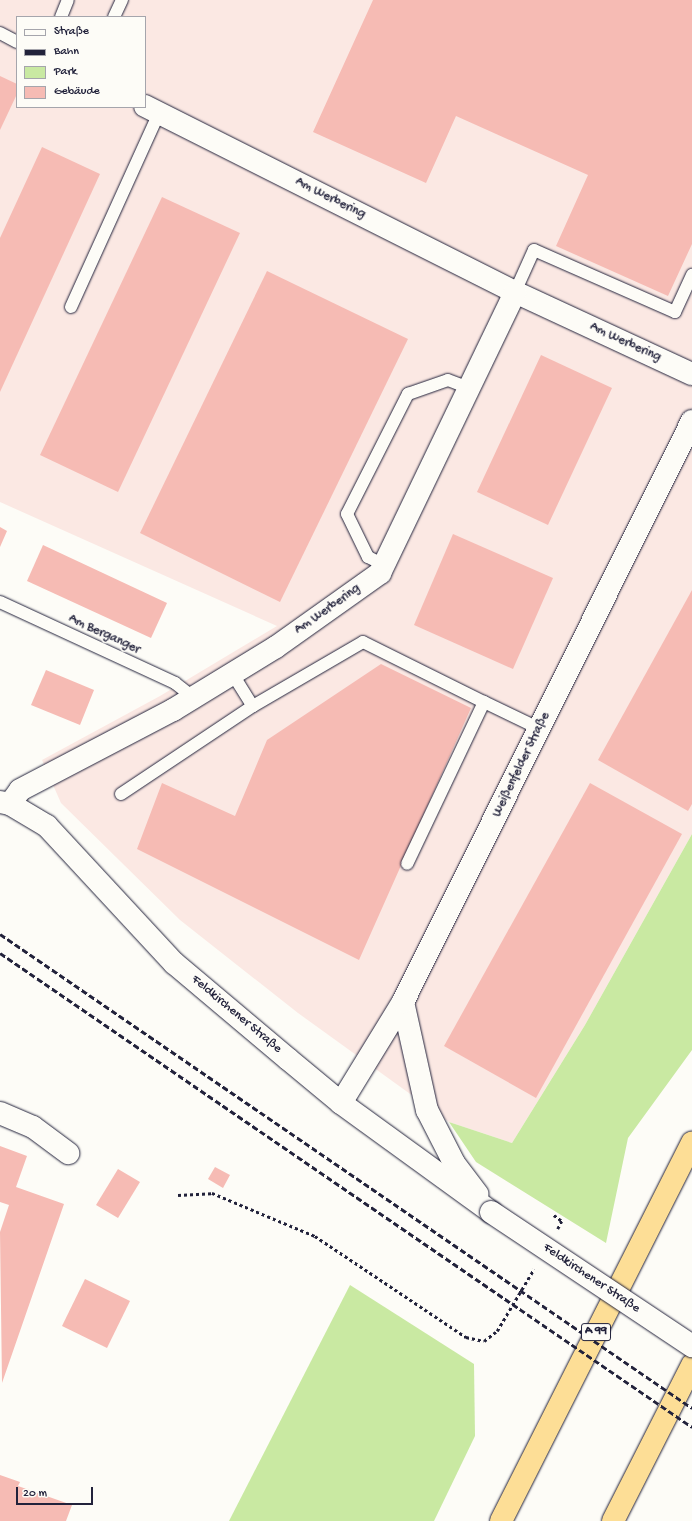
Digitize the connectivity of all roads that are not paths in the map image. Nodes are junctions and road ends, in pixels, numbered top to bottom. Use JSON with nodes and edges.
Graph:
{"nodes":[{"id":1,"x":68,"y":0,"type":"edge"},
{"id":2,"x":122,"y":0,"type":"edge"},
{"id":3,"x":61,"y":16,"type":"edge"},
{"id":4,"x":114,"y":16,"type":"edge"},
{"id":5,"x":0,"y":33,"type":"edge"},
{"id":6,"x":16,"y":41,"type":"edge"},
{"id":7,"x":152,"y":109,"type":"edge"},
{"id":8,"x":692,"y":275,"type":"edge"},
{"id":9,"x":515,"y":292,"type":"junction"},
{"id":10,"x":71,"y":307,"type":"dead end"},
{"id":11,"x":692,"y":374,"type":"edge"},
{"id":12,"x":469,"y":388,"type":"junction"},
{"id":13,"x":692,"y":421,"type":"edge"},
{"id":14,"x":384,"y":565,"type":"junction"},
{"id":15,"x":0,"y":602,"type":"edge"},
{"id":16,"x":232,"y":673,"type":"junction"},
{"id":17,"x":193,"y":697,"type":"junction"},
{"id":18,"x":484,"y":702,"type":"junction"},
{"id":19,"x":253,"y":706,"type":"junction"},
{"id":20,"x":540,"y":729,"type":"junction"},
{"id":21,"x":121,"y":794,"type":"dead end"},
{"id":22,"x":5,"y":803,"type":"edge"},
{"id":23,"x":407,"y":864,"type":"dead end"},
{"id":24,"x":403,"y":1002,"type":"junction"},
{"id":25,"x":341,"y":1103,"type":"junction"},
{"id":26,"x":0,"y":1114,"type":"edge"},
{"id":27,"x":692,"y":1143,"type":"edge"},
{"id":28,"x":68,"y":1153,"type":"dead end"},
{"id":29,"x":491,"y":1212,"type":"junction"},
{"id":30,"x":692,"y":1346,"type":"edge"},
{"id":31,"x":692,"y":1365,"type":"edge"},
{"id":32,"x":501,"y":1521,"type":"edge"},
{"id":33,"x":613,"y":1521,"type":"edge"}],
"edges":[{"from":1,"to":3,"type":"lane"},
{"from":2,"to":4,"type":"lane"},
{"from":5,"to":6,"type":"lane"},
{"from":7,"to":9,"type":"street","name":"Am Werbering"},
{"from":7,"to":10,"type":"lane"},
{"from":8,"to":9,"type":"lane"},
{"from":9,"to":11,"type":"street","name":"Am Werbering"},
{"from":9,"to":12,"type":"street","name":"Am Werbering"},
{"from":12,"to":14,"type":"street","name":"Am Werbering"},
{"from":12,"to":14,"type":"lane"},
{"from":13,"to":20,"type":"street","name":"Weißenfelder Straße"},
{"from":14,"to":16,"type":"street","name":"Am Werbering"},
{"from":15,"to":17,"type":"lane","name":"Am Berganger"},
{"from":16,"to":17,"type":"street","name":"Am Werbering"},
{"from":16,"to":19,"type":"lane"},
{"from":17,"to":22,"type":"street","name":"Am Werbering"},
{"from":18,"to":19,"type":"lane"},
{"from":18,"to":20,"type":"lane"},
{"from":18,"to":23,"type":"lane"},
{"from":19,"to":21,"type":"lane"},
{"from":20,"to":24,"type":"street","name":"Weißenfelder Straße"},
{"from":22,"to":25,"type":"street","name":"Feldkirchener Straße"},
{"from":24,"to":25,"type":"street","name":"Weißenfelder Straße"},
{"from":24,"to":29,"type":"street","name":"Feldkirchener Straße"},
{"from":25,"to":29,"type":"street","name":"Feldkirchener Straße"},
{"from":26,"to":28,"type":"street"},
{"from":27,"to":32,"type":"highway","number":"A 99"},
{"from":29,"to":30,"type":"street","name":"Feldkirchener Straße","bridge":true},
{"from":31,"to":33,"type":"highway"}]}
